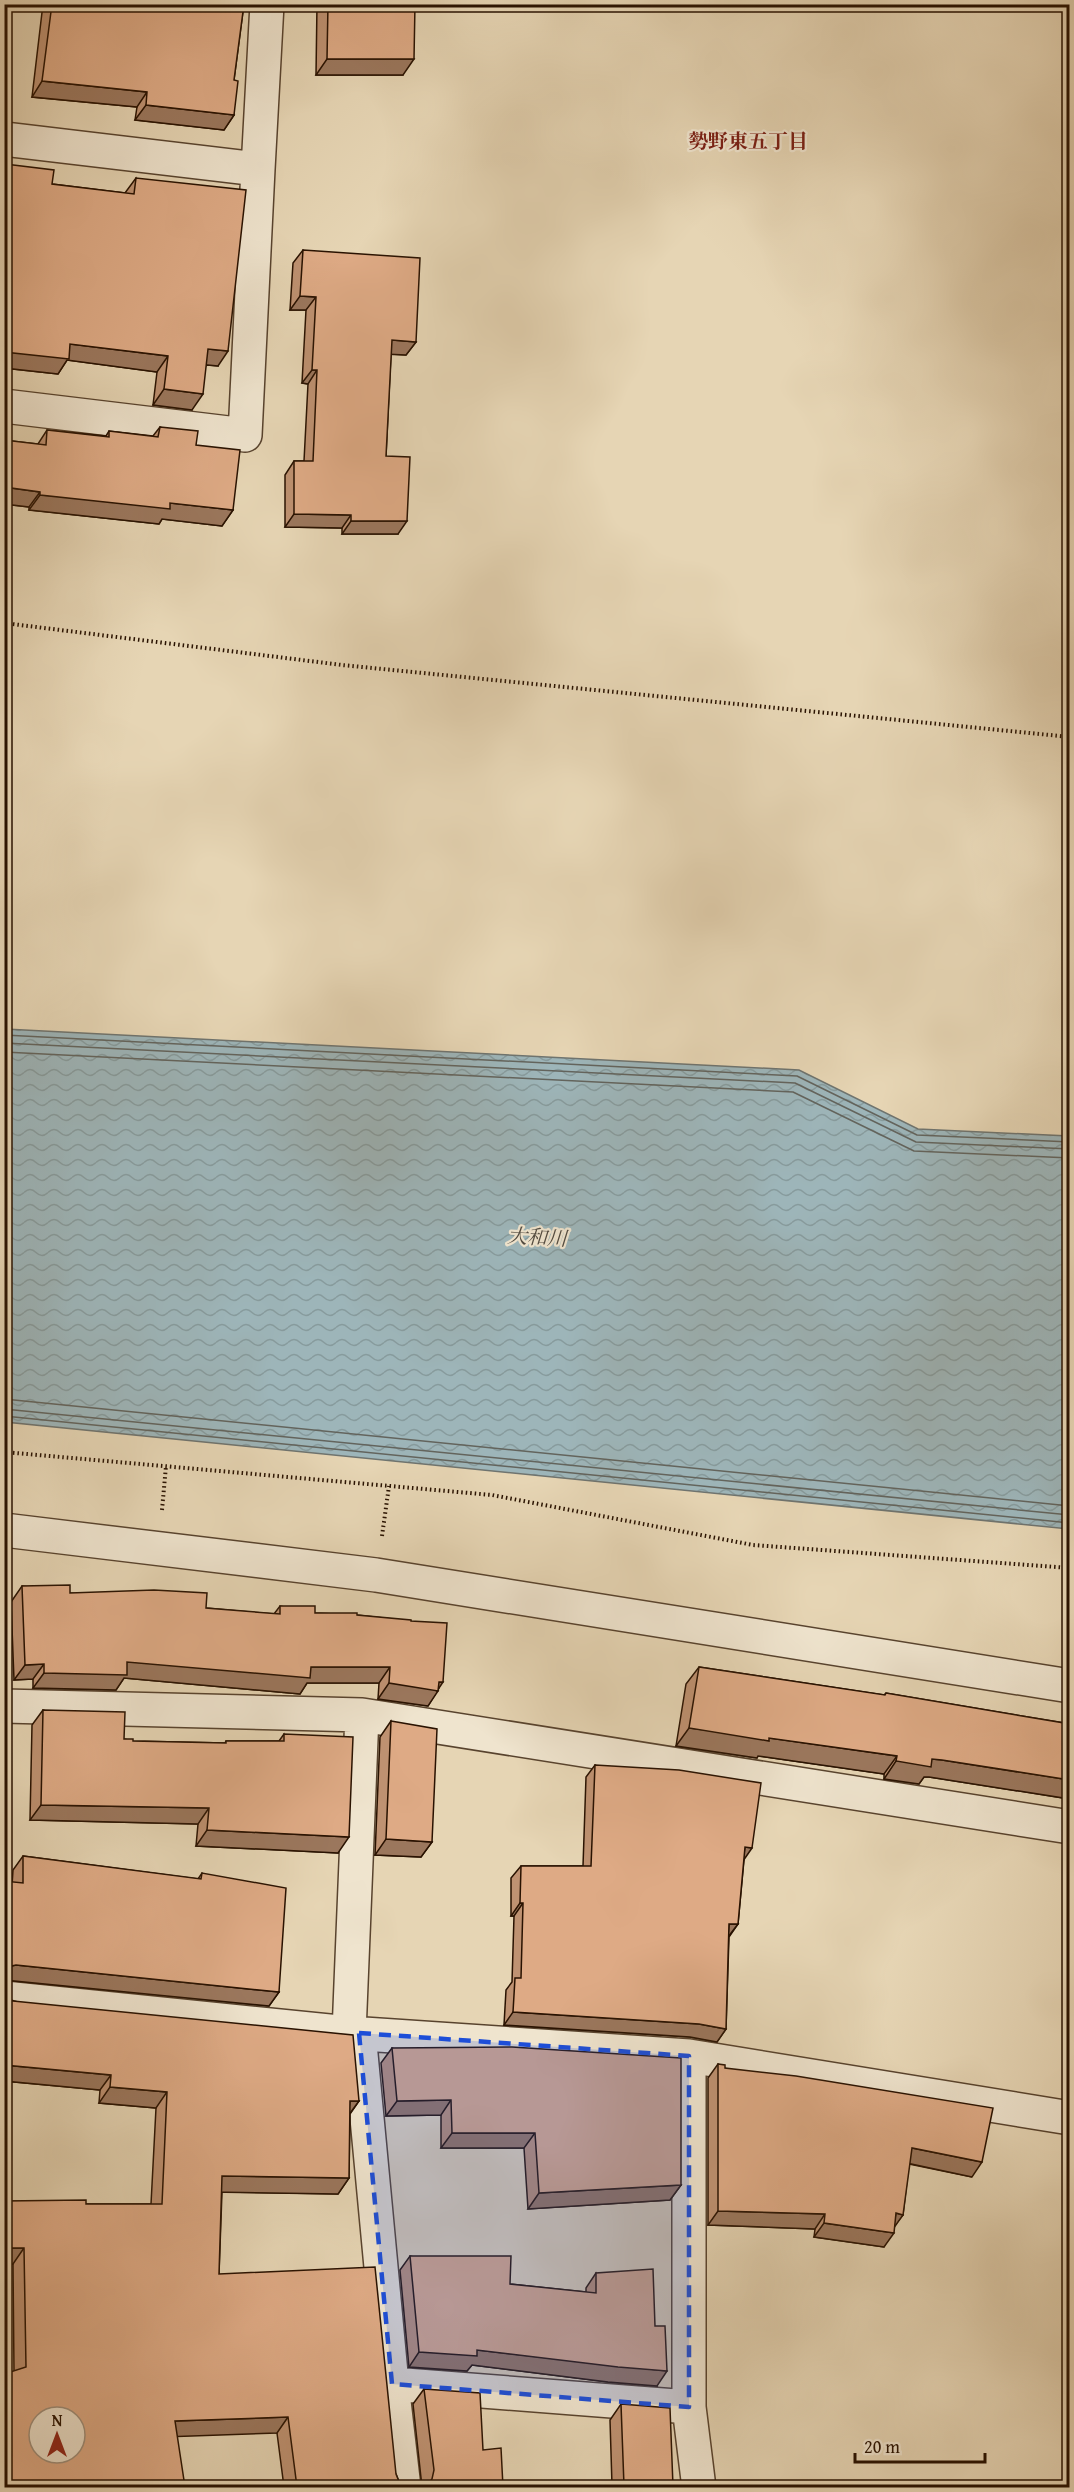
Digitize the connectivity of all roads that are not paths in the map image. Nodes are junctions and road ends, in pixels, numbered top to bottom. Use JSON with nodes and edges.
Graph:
{"nodes":[{"id":1,"x":267,"y":4,"type":"edge"},
{"id":2,"x":4,"y":139,"type":"edge"},
{"id":3,"x":258,"y":169,"type":"junction"},
{"id":4,"x":4,"y":406,"type":"edge"},
{"id":5,"x":4,"y":1530,"type":"edge"},
{"id":6,"x":1070,"y":1686,"type":"edge"},
{"id":7,"x":4,"y":1706,"type":"edge"},
{"id":8,"x":362,"y":1715,"type":"junction"},
{"id":9,"x":1070,"y":1827,"type":"edge"},
{"id":10,"x":4,"y":1998,"type":"edge"},
{"id":11,"x":354,"y":2033,"type":"junction"},
{"id":12,"x":689,"y":2056,"type":"junction"},
{"id":13,"x":1070,"y":2118,"type":"edge"},
{"id":14,"x":392,"y":2385,"type":"junction"},
{"id":15,"x":689,"y":2407,"type":"junction"},
{"id":16,"x":404,"y":2487,"type":"edge"},
{"id":17,"x":699,"y":2487,"type":"edge"}],
"edges":[{"from":1,"to":3,"type":"street"},
{"from":2,"to":3,"type":"street"},
{"from":3,"to":4,"type":"street"},
{"from":5,"to":6,"type":"street"},
{"from":7,"to":8,"type":"street"},
{"from":8,"to":9,"type":"street"},
{"from":8,"to":11,"type":"street"},
{"from":10,"to":11,"type":"street"},
{"from":11,"to":12,"type":"street"},
{"from":11,"to":14,"type":"street"},
{"from":12,"to":13,"type":"street"},
{"from":12,"to":15,"type":"street"},
{"from":14,"to":15,"type":"street"},
{"from":14,"to":16,"type":"street"},
{"from":15,"to":17,"type":"street"}]}
